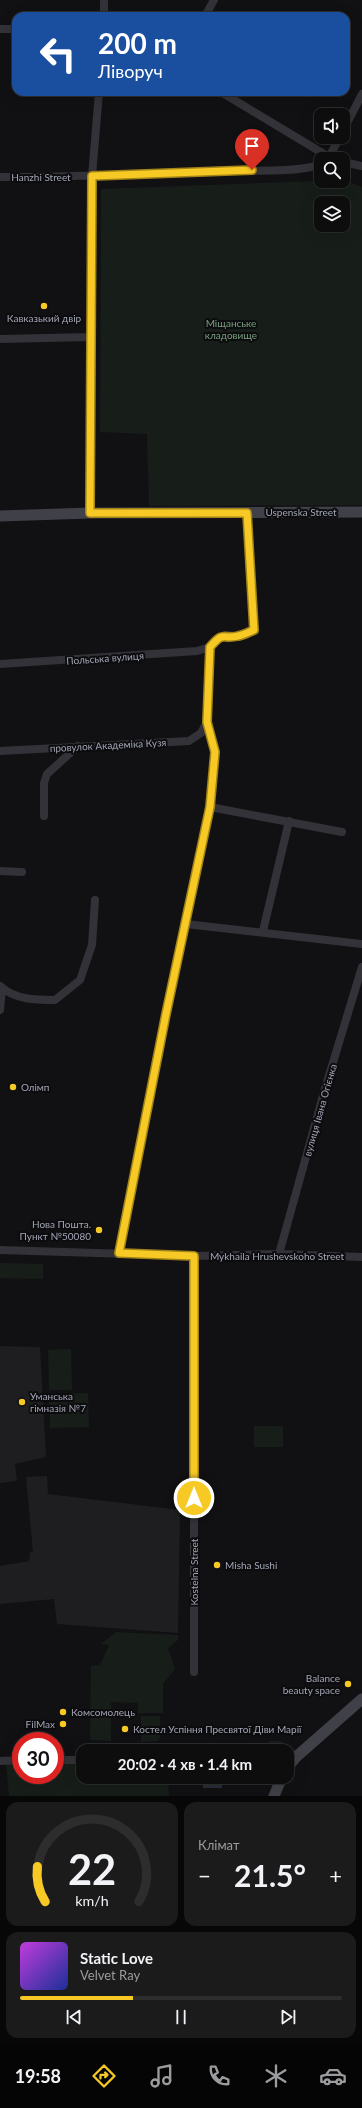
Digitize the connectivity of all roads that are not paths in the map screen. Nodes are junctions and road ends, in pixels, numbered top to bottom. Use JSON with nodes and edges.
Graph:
{"nodes":[{"id":1,"x":104,"y":0,"type":"edge"},
{"id":2,"x":210,"y":2,"type":"edge"},
{"id":3,"x":104,"y":12,"type":"edge"},
{"id":4,"x":206,"y":12,"type":"edge"},
{"id":5,"x":0,"y":29,"type":"edge"},
{"id":6,"x":12,"y":29,"type":"edge"},
{"id":7,"x":362,"y":94,"type":"edge"},
{"id":8,"x":99,"y":96,"type":"edge"},
{"id":9,"x":228,"y":96,"type":"edge"},
{"id":10,"x":350,"y":117,"type":"edge"},
{"id":11,"x":322,"y":152,"type":"edge"},
{"id":12,"x":350,"y":163,"type":"edge"},
{"id":13,"x":314,"y":166,"type":"edge"},
{"id":14,"x":362,"y":166,"type":"edge"},
{"id":15,"x":92,"y":176,"type":"junction"},
{"id":16,"x":0,"y":177,"type":"edge"},
{"id":17,"x":91,"y":337,"type":"junction"},
{"id":18,"x":0,"y":339,"type":"edge"},
{"id":19,"x":362,"y":512,"type":"edge"},
{"id":20,"x":90,"y":513,"type":"junction"},
{"id":21,"x":247,"y":513,"type":"junction"},
{"id":22,"x":0,"y":516,"type":"edge"},
{"id":23,"x":210,"y":647,"type":"junction"},
{"id":24,"x":0,"y":664,"type":"edge"},
{"id":25,"x":207,"y":722,"type":"junction"},
{"id":26,"x":78,"y":746,"type":"junction"},
{"id":27,"x":0,"y":751,"type":"edge"},
{"id":28,"x":210,"y":807,"type":"junction"},
{"id":29,"x":44,"y":816,"type":"dead end"},
{"id":30,"x":289,"y":820,"type":"junction"},
{"id":31,"x":342,"y":832,"type":"dead end"},
{"id":32,"x":0,"y":872,"type":"edge"},
{"id":33,"x":22,"y":872,"type":"dead end"},
{"id":34,"x":95,"y":900,"type":"dead end"},
{"id":35,"x":186,"y":924,"type":"junction"},
{"id":36,"x":263,"y":932,"type":"junction"},
{"id":37,"x":362,"y":944,"type":"edge"},
{"id":38,"x":362,"y":967,"type":"edge"},
{"id":39,"x":1,"y":987,"type":"edge"},
{"id":40,"x":0,"y":1010,"type":"edge"},
{"id":41,"x":0,"y":1250,"type":"edge"},
{"id":42,"x":119,"y":1253,"type":"junction"},
{"id":43,"x":280,"y":1254,"type":"junction"},
{"id":44,"x":194,"y":1256,"type":"junction"},
{"id":45,"x":362,"y":1257,"type":"edge"},
{"id":46,"x":194,"y":1672,"type":"dead end"},
{"id":47,"x":362,"y":1699,"type":"edge"},
{"id":48,"x":294,"y":1759,"type":"edge"},
{"id":49,"x":12,"y":1760,"type":"edge"},
{"id":50,"x":64,"y":1760,"type":"edge"},
{"id":51,"x":76,"y":1760,"type":"edge"},
{"id":52,"x":0,"y":1761,"type":"edge"},
{"id":53,"x":279,"y":1784,"type":"edge"},
{"id":54,"x":274,"y":1796,"type":"edge"}],
"edges":[{"from":1,"to":3,"type":"street"},
{"from":2,"to":4,"type":"street"},
{"from":5,"to":6,"type":"street"},
{"from":7,"to":10,"type":"street"},
{"from":8,"to":15,"type":"street"},
{"from":9,"to":11,"type":"street"},
{"from":12,"to":14,"type":"street"},
{"from":13,"to":15,"type":"street","name":"Hanzhi Street"},
{"from":15,"to":16,"type":"street","name":"Hanzhi Street"},
{"from":15,"to":17,"type":"street"},
{"from":17,"to":18,"type":"street"},
{"from":17,"to":20,"type":"street"},
{"from":19,"to":21,"type":"street","name":"Uspenska Street"},
{"from":20,"to":21,"type":"street","name":"Uspenska Street"},
{"from":20,"to":22,"type":"street","name":"Uspenska Street"},
{"from":21,"to":23,"type":"street"},
{"from":23,"to":24,"type":"street","name":"Польська вулиця"},
{"from":23,"to":25,"type":"street"},
{"from":25,"to":26,"type":"street","name":"провулок Академіка Кузя"},
{"from":25,"to":28,"type":"street"},
{"from":26,"to":27,"type":"street","name":"провулок Академіка Кузя"},
{"from":26,"to":29,"type":"street"},
{"from":28,"to":30,"type":"street"},
{"from":28,"to":35,"type":"street"},
{"from":30,"to":31,"type":"street"},
{"from":30,"to":36,"type":"street"},
{"from":32,"to":33,"type":"street"},
{"from":34,"to":39,"type":"street"},
{"from":35,"to":36,"type":"street"},
{"from":35,"to":42,"type":"street"},
{"from":36,"to":37,"type":"street"},
{"from":38,"to":43,"type":"street","name":"вулиця Івана Огієнка"},
{"from":39,"to":40,"type":"street"},
{"from":41,"to":42,"type":"street","name":"Mykhaila Hrushevskoho Street"},
{"from":42,"to":44,"type":"street","name":"Mykhaila Hrushevskoho Street"},
{"from":43,"to":44,"type":"street","name":"Mykhaila Hrushevskoho Street"},
{"from":43,"to":45,"type":"street","name":"Mykhaila Hrushevskoho Street"},
{"from":44,"to":46,"type":"street","name":"Kostelna Street"},
{"from":47,"to":48,"type":"street"},
{"from":49,"to":52,"type":"street"},
{"from":50,"to":51,"type":"street"},
{"from":53,"to":54,"type":"street"}]}
